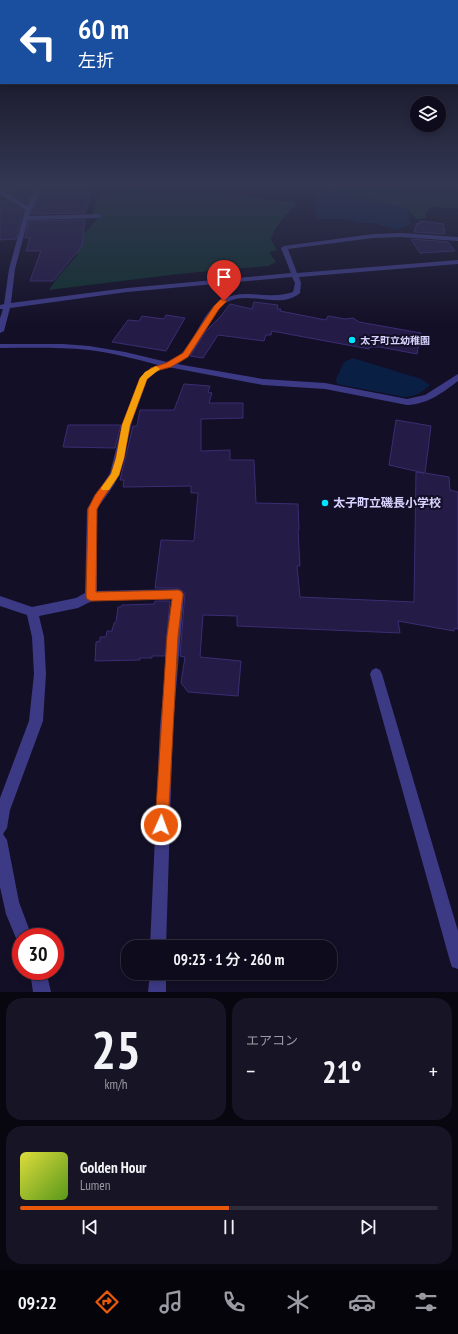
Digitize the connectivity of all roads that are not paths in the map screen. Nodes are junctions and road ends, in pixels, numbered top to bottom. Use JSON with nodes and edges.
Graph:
{"nodes":[{"id":1,"x":22,"y":232,"type":"edge"},
{"id":2,"x":458,"y":239,"type":"edge"},
{"id":3,"x":458,"y":262,"type":"edge"},
{"id":4,"x":295,"y":275,"type":"junction"},
{"id":5,"x":3,"y":306,"type":"edge"},
{"id":6,"x":0,"y":331,"type":"edge"},
{"id":7,"x":0,"y":346,"type":"edge"},
{"id":8,"x":169,"y":365,"type":"junction"},
{"id":9,"x":458,"y":378,"type":"edge"},
{"id":10,"x":91,"y":596,"type":"junction"},
{"id":11,"x":0,"y":601,"type":"edge"},
{"id":12,"x":32,"y":612,"type":"junction"},
{"id":13,"x":376,"y":674,"type":"dead end"},
{"id":14,"x":0,"y":828,"type":"edge"},
{"id":15,"x":0,"y":840,"type":"edge"},
{"id":16,"x":20,"y":928,"type":"edge"},
{"id":17,"x":158,"y":940,"type":"edge"},
{"id":18,"x":458,"y":961,"type":"edge"},
{"id":19,"x":40,"y":980,"type":"edge"},
{"id":20,"x":158,"y":980,"type":"edge"},
{"id":21,"x":42,"y":992,"type":"edge"},
{"id":22,"x":157,"y":992,"type":"edge"}],
"edges":[{"from":1,"to":5,"type":"street"},
{"from":2,"to":4,"type":"street"},
{"from":3,"to":4,"type":"street"},
{"from":4,"to":5,"type":"street"},
{"from":4,"to":8,"type":"street"},
{"from":5,"to":6,"type":"street"},
{"from":7,"to":8,"type":"street"},
{"from":8,"to":9,"type":"street"},
{"from":8,"to":10,"type":"street"},
{"from":10,"to":12,"type":"street"},
{"from":10,"to":17,"type":"street"},
{"from":11,"to":12,"type":"street"},
{"from":12,"to":14,"type":"street"},
{"from":13,"to":18,"type":"street"},
{"from":15,"to":16,"type":"street"},
{"from":19,"to":21,"type":"street"},
{"from":20,"to":22,"type":"street"}]}
